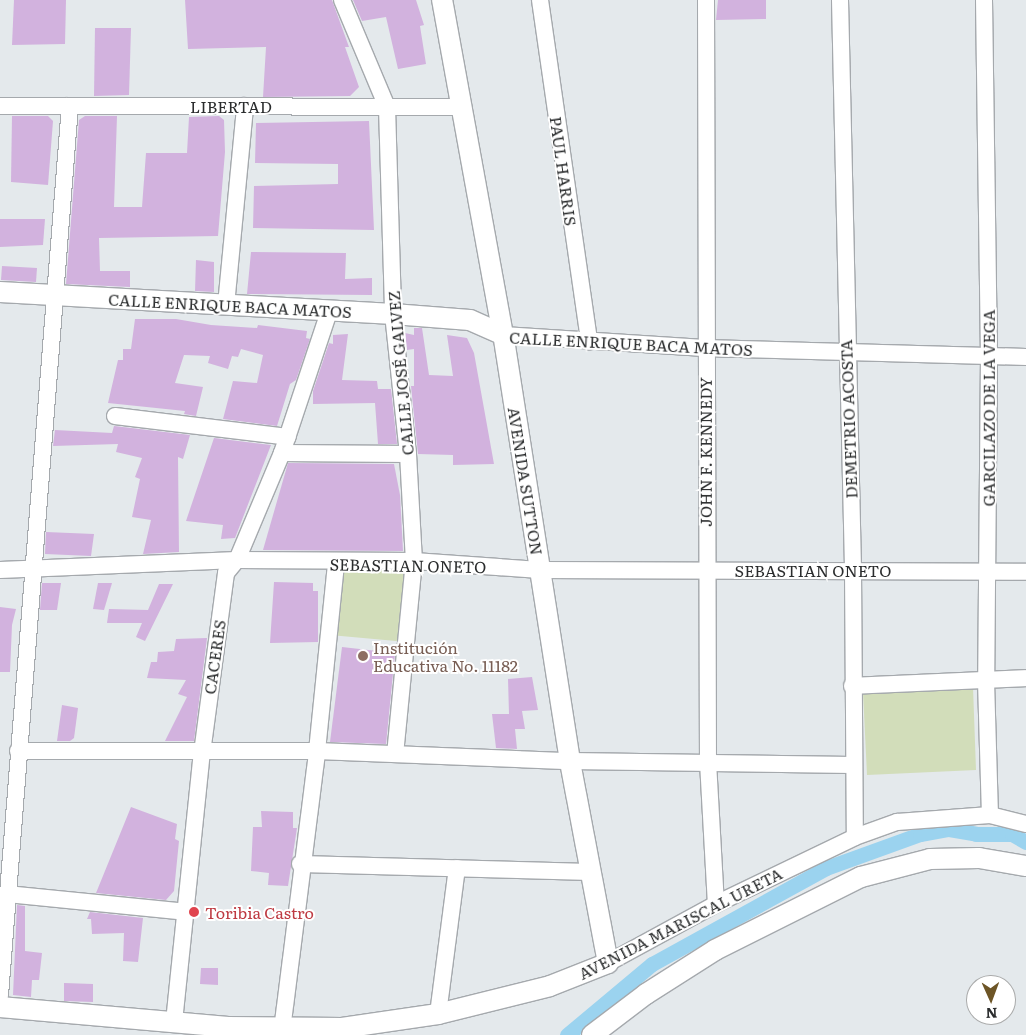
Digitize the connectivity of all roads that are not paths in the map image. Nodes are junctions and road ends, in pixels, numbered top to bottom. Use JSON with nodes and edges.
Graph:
{"nodes":[{"id":1,"x":342,"y":0,"type":"edge"},
{"id":2,"x":442,"y":0,"type":"edge"},
{"id":3,"x":540,"y":0,"type":"edge"},
{"id":4,"x":706,"y":0,"type":"edge"},
{"id":5,"x":840,"y":0,"type":"edge"},
{"id":6,"x":984,"y":0,"type":"edge"},
{"id":7,"x":0,"y":106,"type":"edge"},
{"id":8,"x":70,"y":106,"type":"junction"},
{"id":9,"x":245,"y":106,"type":"junction"},
{"id":10,"x":386,"y":107,"type":"junction"},
{"id":11,"x":462,"y":107,"type":"junction"},
{"id":12,"x":0,"y":292,"type":"edge"},
{"id":13,"x":54,"y":296,"type":"junction"},
{"id":14,"x":226,"y":305,"type":"junction"},
{"id":15,"x":328,"y":312,"type":"junction"},
{"id":16,"x":393,"y":314,"type":"junction"},
{"id":17,"x":503,"y":335,"type":"junction"},
{"id":18,"x":589,"y":342,"type":"junction"},
{"id":19,"x":705,"y":348,"type":"junction"},
{"id":20,"x":846,"y":354,"type":"junction"},
{"id":21,"x":989,"y":356,"type":"junction"},
{"id":22,"x":1026,"y":357,"type":"edge"},
{"id":23,"x":115,"y":416,"type":"dead end"},
{"id":24,"x":288,"y":437,"type":"junction"},
{"id":25,"x":282,"y":453,"type":"junction"},
{"id":26,"x":408,"y":454,"type":"junction"},
{"id":27,"x":237,"y":560,"type":"junction"},
{"id":28,"x":414,"y":561,"type":"junction"},
{"id":29,"x":336,"y":563,"type":"junction"},
{"id":30,"x":706,"y":569,"type":"junction"},
{"id":31,"x":0,"y":570,"type":"edge"},
{"id":32,"x":33,"y":570,"type":"junction"},
{"id":33,"x":540,"y":570,"type":"junction"},
{"id":34,"x":853,"y":570,"type":"junction"},
{"id":35,"x":989,"y":572,"type":"junction"},
{"id":36,"x":1026,"y":572,"type":"edge"},
{"id":37,"x":1026,"y":678,"type":"edge"},
{"id":38,"x":986,"y":681,"type":"junction"},
{"id":39,"x":852,"y":686,"type":"junction"},
{"id":40,"x":317,"y":751,"type":"junction"},
{"id":41,"x":18,"y":752,"type":"junction"},
{"id":42,"x":202,"y":753,"type":"junction"},
{"id":43,"x":395,"y":754,"type":"junction"},
{"id":44,"x":570,"y":760,"type":"junction"},
{"id":45,"x":708,"y":762,"type":"junction"},
{"id":46,"x":852,"y":765,"type":"junction"},
{"id":47,"x":990,"y":816,"type":"junction"},
{"id":48,"x":1026,"y":824,"type":"edge"},
{"id":49,"x":855,"y":837,"type":"junction"},
{"id":50,"x":300,"y":864,"type":"junction"},
{"id":51,"x":1026,"y":866,"type":"edge"},
{"id":52,"x":457,"y":868,"type":"junction"},
{"id":53,"x":591,"y":872,"type":"junction"},
{"id":54,"x":7,"y":894,"type":"junction"},
{"id":55,"x":716,"y":904,"type":"junction"},
{"id":56,"x":187,"y":912,"type":"junction"},
{"id":57,"x":608,"y":963,"type":"junction"},
{"id":58,"x":0,"y":995,"type":"edge"},
{"id":59,"x":0,"y":1007,"type":"edge"},
{"id":60,"x":438,"y":1014,"type":"junction"},
{"id":61,"x":174,"y":1022,"type":"junction"},
{"id":62,"x":282,"y":1030,"type":"junction"},
{"id":63,"x":592,"y":1035,"type":"edge"}],
"edges":[{"from":1,"to":10,"type":"street","name":"CALLE JOSÉ GALVEZ"},
{"from":2,"to":11,"type":"street","name":"AVENIDA SUTTON"},
{"from":3,"to":18,"type":"street","name":"PAUL HARRIS"},
{"from":4,"to":19,"type":"street","name":"JOHN F. KENNEDY"},
{"from":5,"to":20,"type":"street","name":"DEMETRIO ACOSTA"},
{"from":6,"to":21,"type":"street","name":"GARCILAZO DE LA VEGA"},
{"from":7,"to":8,"type":"street","name":"LIBERTAD"},
{"from":8,"to":9,"type":"street","name":"LIBERTAD"},
{"from":8,"to":13,"type":"street"},
{"from":9,"to":10,"type":"street","name":"LIBERTAD"},
{"from":9,"to":14,"type":"street"},
{"from":10,"to":11,"type":"street","name":"LIBERTAD"},
{"from":10,"to":16,"type":"street","name":"CALLE JOSÉ GALVEZ"},
{"from":11,"to":17,"type":"street","name":"AVENIDA SUTTON"},
{"from":12,"to":13,"type":"street","name":"CALLE ENRIQUE BACA MATOS"},
{"from":13,"to":14,"type":"street","name":"CALLE ENRIQUE BACA MATOS"},
{"from":13,"to":32,"type":"street"},
{"from":14,"to":15,"type":"street","name":"CALLE ENRIQUE BACA MATOS"},
{"from":15,"to":16,"type":"street","name":"CALLE ENRIQUE BACA MATOS"},
{"from":15,"to":24,"type":"street","name":"CACERES"},
{"from":16,"to":17,"type":"street","name":"CALLE ENRIQUE BACA MATOS"},
{"from":16,"to":26,"type":"street","name":"CALLE JOSÉ GALVEZ"},
{"from":17,"to":18,"type":"street","name":"CALLE ENRIQUE BACA MATOS"},
{"from":17,"to":33,"type":"street","name":"AVENIDA SUTTON"},
{"from":18,"to":19,"type":"street","name":"CALLE ENRIQUE BACA MATOS"},
{"from":19,"to":20,"type":"street","name":"CALLE ENRIQUE BACA MATOS"},
{"from":19,"to":30,"type":"street","name":"JOHN F. KENNEDY"},
{"from":20,"to":21,"type":"street","name":"CALLE ENRIQUE BACA MATOS"},
{"from":20,"to":34,"type":"street","name":"DEMETRIO ACOSTA"},
{"from":21,"to":22,"type":"street","name":"CALLE ENRIQUE BACA MATOS"},
{"from":21,"to":35,"type":"street","name":"GARCILAZO DE LA VEGA"},
{"from":23,"to":24,"type":"street"},
{"from":24,"to":25,"type":"street","name":"CACERES"},
{"from":25,"to":26,"type":"street"},
{"from":25,"to":27,"type":"street","name":"CACERES"},
{"from":26,"to":28,"type":"street","name":"CALLE JOSÉ GALVEZ"},
{"from":27,"to":29,"type":"street","name":"SEBASTIAN ONETO"},
{"from":27,"to":32,"type":"street","name":"SEBASTIAN ONETO"},
{"from":27,"to":42,"type":"street","name":"CACERES"},
{"from":28,"to":29,"type":"street","name":"SEBASTIAN ONETO"},
{"from":28,"to":33,"type":"street","name":"SEBASTIAN ONETO"},
{"from":28,"to":43,"type":"street","name":"CALLE JOSÉ GALVEZ"},
{"from":29,"to":40,"type":"street"},
{"from":30,"to":33,"type":"street","name":"SEBASTIAN ONETO"},
{"from":30,"to":34,"type":"street","name":"SEBASTIAN ONETO"},
{"from":30,"to":45,"type":"street","name":"JOHN F. KENNEDY"},
{"from":31,"to":32,"type":"street","name":"SEBASTIAN ONETO"},
{"from":32,"to":41,"type":"street"},
{"from":33,"to":44,"type":"street","name":"AVENIDA SUTTON"},
{"from":34,"to":35,"type":"street","name":"SEBASTIAN ONETO"},
{"from":34,"to":39,"type":"street","name":"DEMETRIO ACOSTA"},
{"from":35,"to":36,"type":"street","name":"SEBASTIAN ONETO"},
{"from":35,"to":38,"type":"street","name":"GARCILAZO DE LA VEGA"},
{"from":37,"to":38,"type":"street"},
{"from":38,"to":39,"type":"street"},
{"from":38,"to":47,"type":"street","name":"GARCILAZO DE LA VEGA"},
{"from":39,"to":46,"type":"street","name":"DEMETRIO ACOSTA"},
{"from":40,"to":42,"type":"street"},
{"from":40,"to":43,"type":"street"},
{"from":40,"to":50,"type":"street"},
{"from":41,"to":42,"type":"street"},
{"from":41,"to":54,"type":"street"},
{"from":42,"to":56,"type":"street","name":"CACERES"},
{"from":43,"to":44,"type":"street"},
{"from":44,"to":45,"type":"street"},
{"from":44,"to":53,"type":"street","name":"AVENIDA SUTTON"},
{"from":45,"to":46,"type":"street"},
{"from":45,"to":55,"type":"street","name":"JOHN F. KENNEDY"},
{"from":46,"to":49,"type":"street","name":"DEMETRIO ACOSTA"},
{"from":47,"to":48,"type":"street","name":"AVENIDA MARISCAL URETA"},
{"from":47,"to":49,"type":"street","name":"AVENIDA MARISCAL URETA"},
{"from":49,"to":55,"type":"street","name":"AVENIDA MARISCAL URETA"},
{"from":50,"to":52,"type":"street"},
{"from":50,"to":62,"type":"street"},
{"from":51,"to":63,"type":"street"},
{"from":52,"to":53,"type":"street"},
{"from":52,"to":60,"type":"street"},
{"from":53,"to":57,"type":"street","name":"AVENIDA SUTTON"},
{"from":54,"to":56,"type":"street"},
{"from":54,"to":58,"type":"street"},
{"from":55,"to":57,"type":"street","name":"AVENIDA MARISCAL URETA"},
{"from":56,"to":61,"type":"street","name":"CACERES"},
{"from":57,"to":60,"type":"street","name":"AVENIDA MARISCAL URETA"},
{"from":59,"to":61,"type":"street","name":"AVENIDA MARISCAL URETA"},
{"from":60,"to":62,"type":"street","name":"AVENIDA MARISCAL URETA"},
{"from":61,"to":62,"type":"street","name":"AVENIDA MARISCAL URETA"}]}
